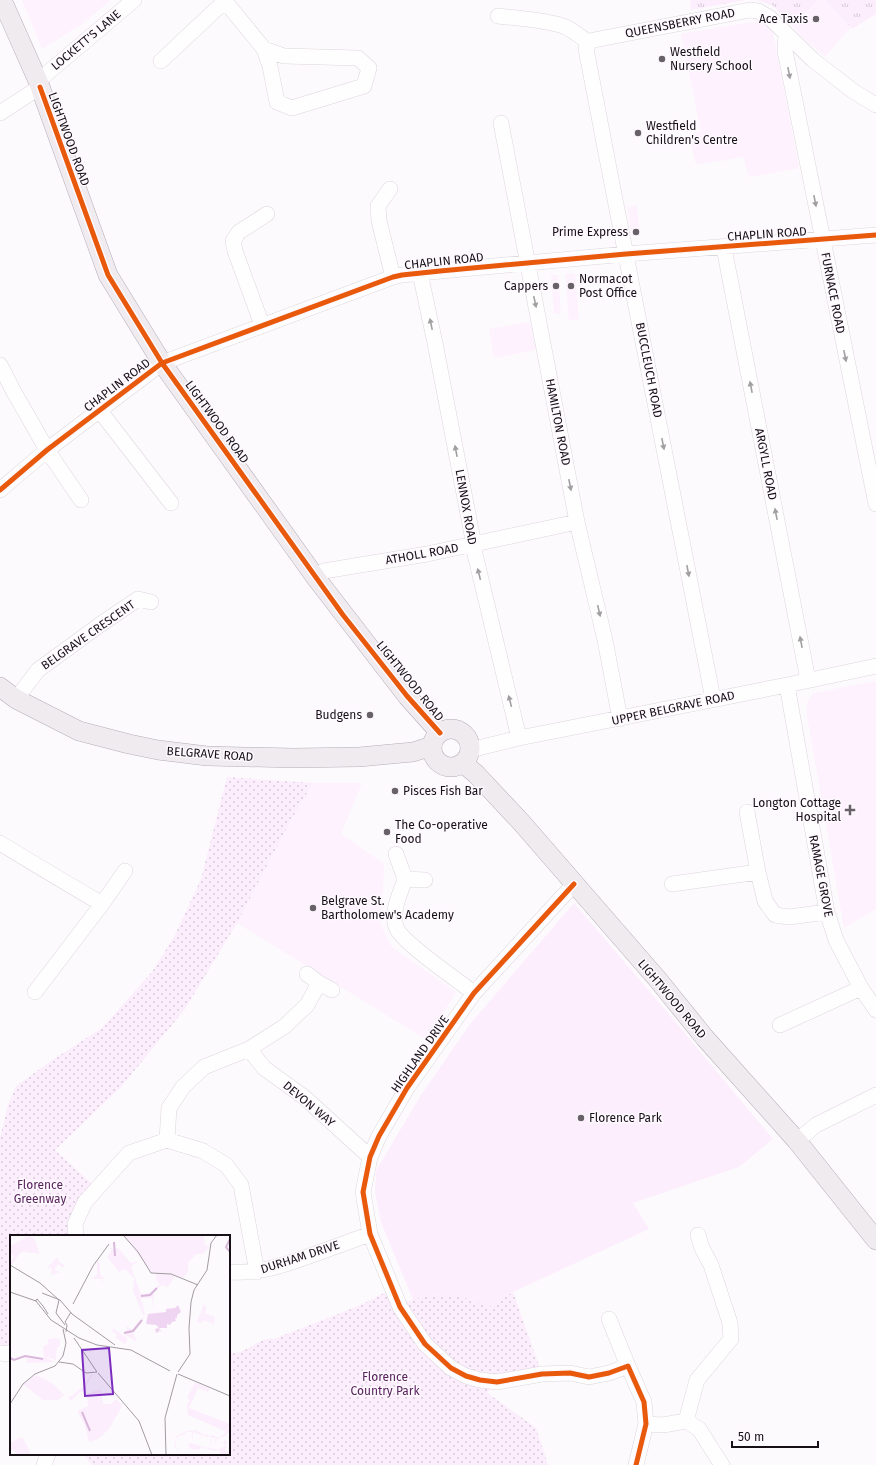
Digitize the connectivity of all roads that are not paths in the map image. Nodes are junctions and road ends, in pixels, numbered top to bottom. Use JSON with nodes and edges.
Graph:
{"nodes":[{"id":1,"x":2,"y":0,"type":"edge"},
{"id":2,"x":134,"y":0,"type":"edge"},
{"id":3,"x":224,"y":0,"type":"edge"},
{"id":4,"x":506,"y":13,"type":"dead end"},
{"id":5,"x":786,"y":35,"type":"junction"},
{"id":6,"x":589,"y":42,"type":"junction"},
{"id":7,"x":264,"y":49,"type":"junction"},
{"id":8,"x":161,"y":61,"type":"dead end"},
{"id":9,"x":39,"y":84,"type":"junction"},
{"id":10,"x":876,"y":105,"type":"edge"},
{"id":11,"x":0,"y":113,"type":"edge"},
{"id":12,"x":501,"y":123,"type":"dead end"},
{"id":13,"x":390,"y":189,"type":"dead end"},
{"id":14,"x":267,"y":214,"type":"dead end"},
{"id":15,"x":876,"y":235,"type":"edge"},
{"id":16,"x":822,"y":240,"type":"junction"},
{"id":17,"x":724,"y":248,"type":"junction"},
{"id":18,"x":626,"y":254,"type":"junction"},
{"id":19,"x":527,"y":264,"type":"junction"},
{"id":20,"x":420,"y":273,"type":"junction"},
{"id":21,"x":393,"y":277,"type":"junction"},
{"id":22,"x":262,"y":325,"type":"junction"},
{"id":23,"x":162,"y":363,"type":"junction"},
{"id":24,"x":0,"y":365,"type":"edge"},
{"id":25,"x":100,"y":411,"type":"junction"},
{"id":26,"x":47,"y":450,"type":"junction"},
{"id":27,"x":0,"y":490,"type":"edge"},
{"id":28,"x":81,"y":500,"type":"dead end"},
{"id":29,"x":171,"y":502,"type":"dead end"},
{"id":30,"x":876,"y":504,"type":"edge"},
{"id":31,"x":577,"y":522,"type":"junction"},
{"id":32,"x":473,"y":545,"type":"junction"},
{"id":33,"x":316,"y":578,"type":"junction"},
{"id":34,"x":151,"y":602,"type":"dead end"},
{"id":35,"x":876,"y":666,"type":"edge"},
{"id":36,"x":808,"y":680,"type":"junction"},
{"id":37,"x":787,"y":685,"type":"junction"},
{"id":38,"x":0,"y":687,"type":"edge"},
{"id":39,"x":16,"y":699,"type":"junction"},
{"id":40,"x":713,"y":699,"type":"junction"},
{"id":41,"x":620,"y":719,"type":"junction"},
{"id":42,"x":519,"y":738,"type":"junction"},
{"id":43,"x":436,"y":740,"type":"junction"},
{"id":44,"x":467,"y":757,"type":"junction"},
{"id":45,"x":746,"y":821,"type":"dead end"},
{"id":46,"x":0,"y":843,"type":"edge"},
{"id":47,"x":396,"y":854,"type":"dead end"},
{"id":48,"x":758,"y":872,"type":"junction"},
{"id":49,"x":125,"y":878,"type":"dead end"},
{"id":50,"x":405,"y":879,"type":"junction"},
{"id":51,"x":425,"y":880,"type":"dead end"},
{"id":52,"x":574,"y":884,"type":"junction"},
{"id":53,"x":672,"y":884,"type":"dead end"},
{"id":54,"x":102,"y":904,"type":"junction"},
{"id":55,"x":827,"y":912,"type":"junction"},
{"id":56,"x":861,"y":988,"type":"junction"},
{"id":57,"x":332,"y":990,"type":"dead end"},
{"id":58,"x":35,"y":992,"type":"dead end"},
{"id":59,"x":474,"y":993,"type":"junction"},
{"id":60,"x":876,"y":1010,"type":"edge"},
{"id":61,"x":784,"y":1019,"type":"dead end"},
{"id":62,"x":249,"y":1049,"type":"junction"},
{"id":63,"x":876,"y":1095,"type":"edge"},
{"id":64,"x":167,"y":1140,"type":"junction"},
{"id":65,"x":797,"y":1141,"type":"junction"},
{"id":66,"x":370,"y":1157,"type":"junction"},
{"id":67,"x":370,"y":1234,"type":"junction"},
{"id":68,"x":76,"y":1235,"type":"edge"},
{"id":69,"x":876,"y":1240,"type":"edge"},
{"id":70,"x":697,"y":1245,"type":"dead end"},
{"id":71,"x":230,"y":1272,"type":"edge"},
{"id":72,"x":257,"y":1272,"type":"junction"},
{"id":73,"x":609,"y":1319,"type":"dead end"},
{"id":74,"x":10,"y":1352,"type":"edge"},
{"id":75,"x":0,"y":1353,"type":"edge"},
{"id":76,"x":628,"y":1366,"type":"junction"},
{"id":77,"x":686,"y":1421,"type":"junction"},
{"id":78,"x":646,"y":1424,"type":"junction"},
{"id":79,"x":48,"y":1455,"type":"edge"},
{"id":80,"x":44,"y":1465,"type":"edge"},
{"id":81,"x":636,"y":1465,"type":"edge"},
{"id":82,"x":722,"y":1465,"type":"edge"}],
"edges":[{"from":1,"to":9,"type":"main road","name":"LIGHTWOOD ROAD"},
{"from":2,"to":9,"type":"street","name":"LOCKETT'S LANE"},
{"from":3,"to":7,"type":"street"},
{"from":3,"to":8,"type":"street"},
{"from":4,"to":6,"type":"street"},
{"from":5,"to":6,"type":"street","name":"QUEENSBERRY ROAD"},
{"from":5,"to":10,"type":"street","name":"QUEENSBERRY ROAD"},
{"from":5,"to":16,"type":"street","name":"FURNACE ROAD","one_way":true},
{"from":6,"to":18,"type":"street","name":"BUCCLEUCH ROAD"},
{"from":7,"to":7,"type":"street"},
{"from":9,"to":11,"type":"street","name":"LOCKETT'S LANE"},
{"from":9,"to":23,"type":"main road","name":"LIGHTWOOD ROAD"},
{"from":12,"to":19,"type":"street","name":"HAMILTON ROAD"},
{"from":13,"to":21,"type":"street"},
{"from":14,"to":22,"type":"street"},
{"from":15,"to":16,"type":"street","name":"CHAPLIN ROAD"},
{"from":16,"to":17,"type":"street","name":"CHAPLIN ROAD"},
{"from":16,"to":30,"type":"street","name":"FURNACE ROAD","one_way":true},
{"from":17,"to":18,"type":"street","name":"CHAPLIN ROAD"},
{"from":36,"to":17,"type":"street","name":"ARGYLL ROAD","one_way":true},
{"from":18,"to":19,"type":"street","name":"CHAPLIN ROAD"},
{"from":18,"to":40,"type":"street","name":"BUCCLEUCH ROAD","one_way":true},
{"from":19,"to":20,"type":"street","name":"CHAPLIN ROAD"},
{"from":19,"to":31,"type":"street","name":"HAMILTON ROAD","one_way":true},
{"from":20,"to":21,"type":"street","name":"CHAPLIN ROAD"},
{"from":32,"to":20,"type":"street","name":"LENNOX ROAD","one_way":true},
{"from":21,"to":22,"type":"street","name":"CHAPLIN ROAD"},
{"from":22,"to":23,"type":"street","name":"CHAPLIN ROAD"},
{"from":23,"to":25,"type":"street","name":"CHAPLIN ROAD"},
{"from":23,"to":33,"type":"main road","name":"LIGHTWOOD ROAD"},
{"from":24,"to":26,"type":"street"},
{"from":25,"to":26,"type":"street","name":"CHAPLIN ROAD"},
{"from":25,"to":29,"type":"street"},
{"from":26,"to":27,"type":"street","name":"CHAPLIN ROAD"},
{"from":26,"to":28,"type":"street"},
{"from":31,"to":32,"type":"street","name":"ATHOLL ROAD"},
{"from":31,"to":41,"type":"street","name":"HAMILTON ROAD","one_way":true},
{"from":32,"to":33,"type":"street","name":"ATHOLL ROAD"},
{"from":42,"to":32,"type":"street","name":"LENNOX ROAD","one_way":true},
{"from":33,"to":43,"type":"main road","name":"LIGHTWOOD ROAD"},
{"from":34,"to":39,"type":"street","name":"BELGRAVE CRESCENT"},
{"from":35,"to":36,"type":"street","name":"UPPER BELGRAVE ROAD"},
{"from":36,"to":37,"type":"street","name":"UPPER BELGRAVE ROAD"},
{"from":37,"to":40,"type":"street","name":"UPPER BELGRAVE ROAD"},
{"from":37,"to":55,"type":"street","name":"RAMAGE GROVE"},
{"from":38,"to":39,"type":"main road","name":"BELGRAVE ROAD"},
{"from":39,"to":43,"type":"main road","name":"BELGRAVE ROAD"},
{"from":40,"to":41,"type":"street","name":"UPPER BELGRAVE ROAD"},
{"from":41,"to":42,"type":"street","name":"UPPER BELGRAVE ROAD"},
{"from":42,"to":44,"type":"street","name":"UPPER BELGRAVE ROAD"},
{"from":43,"to":44,"type":"main road"},
{"from":43,"to":44,"type":"main road"},
{"from":44,"to":52,"type":"main road","name":"LIGHTWOOD ROAD"},
{"from":45,"to":48,"type":"street"},
{"from":46,"to":54,"type":"street"},
{"from":47,"to":50,"type":"street"},
{"from":48,"to":53,"type":"street"},
{"from":48,"to":55,"type":"street"},
{"from":49,"to":54,"type":"street"},
{"from":50,"to":51,"type":"street"},
{"from":50,"to":59,"type":"street"},
{"from":52,"to":59,"type":"street","name":"HIGHLAND DRIVE"},
{"from":52,"to":65,"type":"main road","name":"LIGHTWOOD ROAD"},
{"from":54,"to":58,"type":"street"},
{"from":55,"to":56,"type":"street","name":"RAMAGE GROVE"},
{"from":56,"to":60,"type":"street","name":"RAMAGE GROVE"},
{"from":56,"to":61,"type":"street"},
{"from":57,"to":62,"type":"street"},
{"from":59,"to":66,"type":"street","name":"HIGHLAND DRIVE"},
{"from":62,"to":64,"type":"street"},
{"from":62,"to":66,"type":"street","name":"DEVON WAY"},
{"from":63,"to":65,"type":"street"},
{"from":64,"to":68,"type":"street"},
{"from":64,"to":72,"type":"street"},
{"from":65,"to":69,"type":"main road","name":"LIGHTWOOD ROAD"},
{"from":66,"to":67,"type":"street","name":"HIGHLAND DRIVE"},
{"from":67,"to":72,"type":"street","name":"DURHAM DRIVE"},
{"from":67,"to":76,"type":"street","name":"HIGHLAND DRIVE"},
{"from":70,"to":77,"type":"street"},
{"from":71,"to":72,"type":"street","name":"DURHAM DRIVE"},
{"from":73,"to":76,"type":"street"},
{"from":74,"to":75,"type":"street"},
{"from":76,"to":78,"type":"street"},
{"from":77,"to":78,"type":"street"},
{"from":77,"to":82,"type":"street"},
{"from":78,"to":81,"type":"street"},
{"from":79,"to":80,"type":"street"}]}
